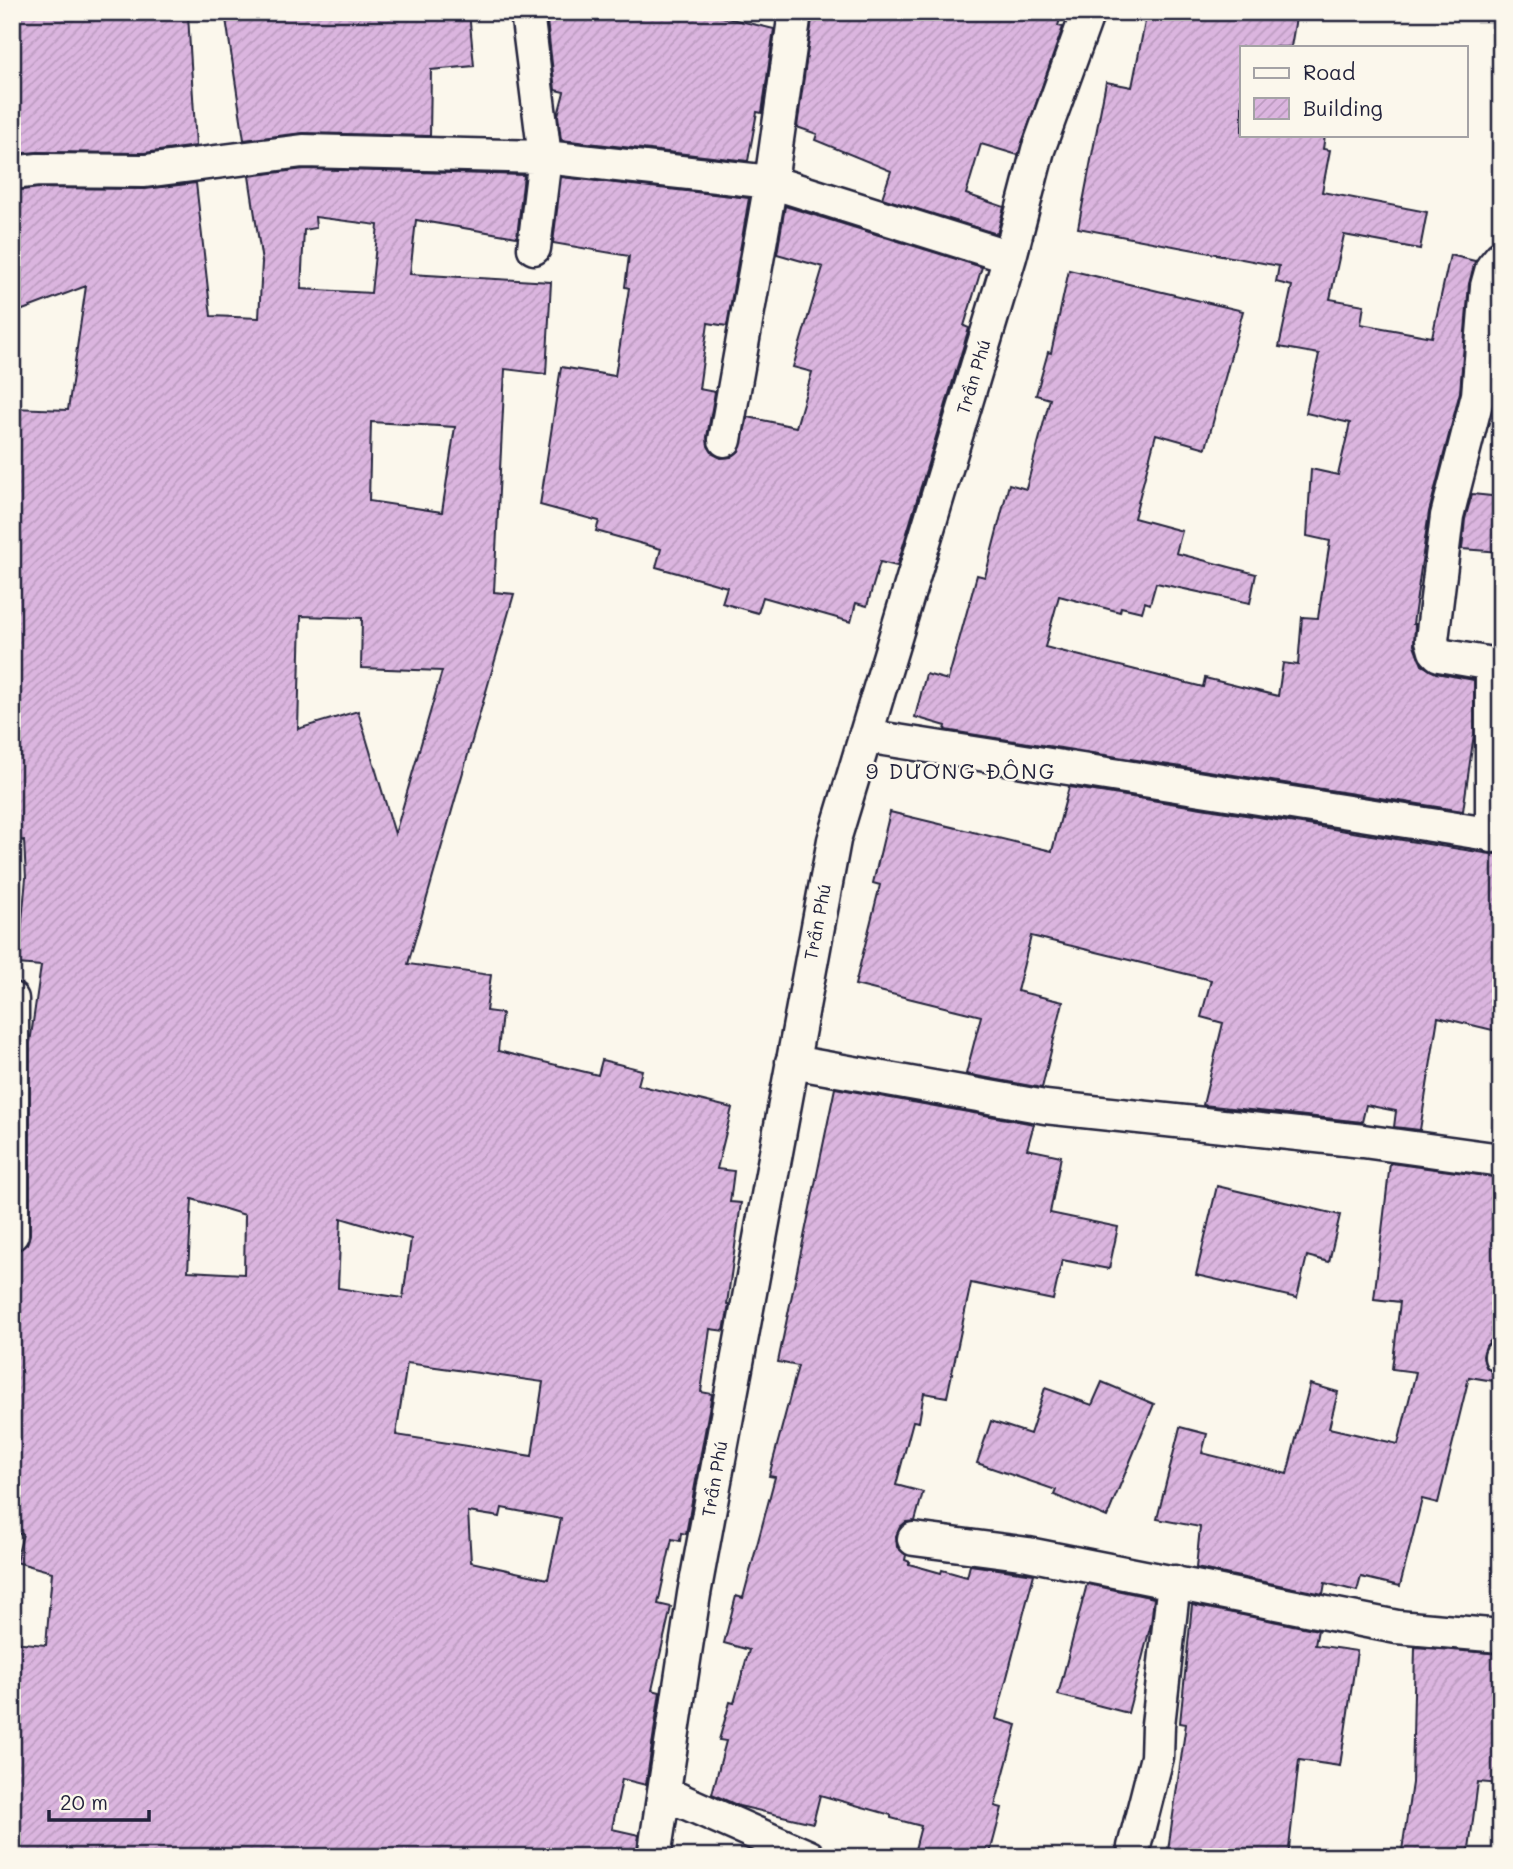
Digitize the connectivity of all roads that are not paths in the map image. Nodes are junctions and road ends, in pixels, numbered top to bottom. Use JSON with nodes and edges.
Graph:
{"nodes":[{"id":1,"x":527,"y":12,"type":"edge"},
{"id":2,"x":795,"y":12,"type":"edge"},
{"id":3,"x":1088,"y":12,"type":"edge"},
{"id":4,"x":545,"y":157,"type":"junction"},
{"id":5,"x":12,"y":173,"type":"edge"},
{"id":6,"x":771,"y":182,"type":"junction"},
{"id":7,"x":534,"y":248,"type":"dead end"},
{"id":8,"x":1010,"y":257,"type":"junction"},
{"id":9,"x":1501,"y":257,"type":"edge"},
{"id":10,"x":724,"y":440,"type":"dead end"},
{"id":11,"x":1496,"y":664,"type":"edge"},
{"id":12,"x":866,"y":736,"type":"junction"},
{"id":13,"x":1497,"y":836,"type":"edge"},
{"id":14,"x":12,"y":999,"type":"edge"},
{"id":15,"x":792,"y":1062,"type":"junction"},
{"id":16,"x":1501,"y":1160,"type":"edge"},
{"id":17,"x":12,"y":1234,"type":"edge"},
{"id":18,"x":914,"y":1539,"type":"dead end"},
{"id":19,"x":1174,"y":1583,"type":"junction"},
{"id":20,"x":1501,"y":1636,"type":"edge"},
{"id":21,"x":663,"y":1793,"type":"junction"},
{"id":22,"x":1134,"y":1847,"type":"dead end"},
{"id":23,"x":654,"y":1857,"type":"edge"},
{"id":24,"x":809,"y":1857,"type":"edge"}],
"edges":[{"from":1,"to":4,"type":"street"},
{"from":2,"to":6,"type":"street"},
{"from":3,"to":8,"type":"street","name":"Trần Phú"},
{"from":4,"to":5,"type":"street"},
{"from":4,"to":6,"type":"street"},
{"from":4,"to":7,"type":"street"},
{"from":6,"to":8,"type":"street"},
{"from":6,"to":10,"type":"street"},
{"from":8,"to":12,"type":"street","name":"Trần Phú"},
{"from":9,"to":11,"type":"street"},
{"from":11,"to":13,"type":"street"},
{"from":12,"to":13,"type":"street"},
{"from":12,"to":15,"type":"street","name":"Trần Phú"},
{"from":14,"to":17,"type":"street"},
{"from":15,"to":16,"type":"street"},
{"from":15,"to":21,"type":"street","name":"Trần Phú"},
{"from":18,"to":19,"type":"street"},
{"from":19,"to":20,"type":"street"},
{"from":19,"to":22,"type":"street"},
{"from":21,"to":23,"type":"street","name":"Trần Phú"},
{"from":21,"to":24,"type":"street"}]}
